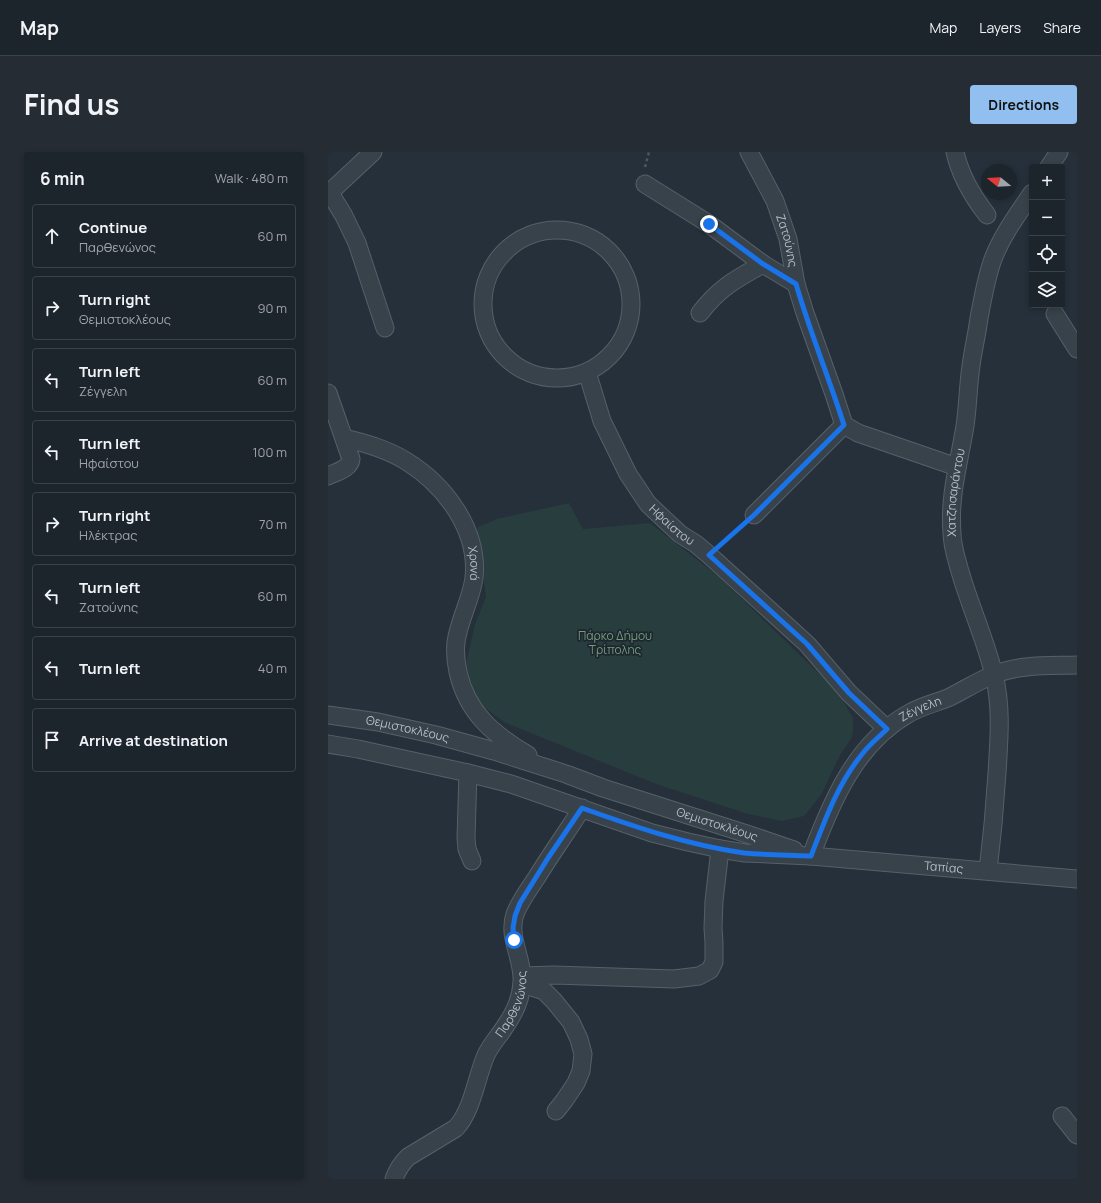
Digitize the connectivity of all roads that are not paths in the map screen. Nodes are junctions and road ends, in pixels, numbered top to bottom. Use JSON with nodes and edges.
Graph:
{"nodes":[{"id":1,"x":373,"y":152,"type":"edge"},
{"id":2,"x":749,"y":152,"type":"edge"},
{"id":3,"x":955,"y":152,"type":"edge"},
{"id":4,"x":1060,"y":152,"type":"edge"},
{"id":5,"x":1051,"y":164,"type":"edge"},
{"id":6,"x":651,"y":188,"type":"dead end"},
{"id":7,"x":329,"y":193,"type":"edge"},
{"id":8,"x":1029,"y":198,"type":"edge"},
{"id":9,"x":987,"y":215,"type":"dead end"},
{"id":10,"x":763,"y":264,"type":"junction"},
{"id":11,"x":796,"y":284,"type":"junction"},
{"id":12,"x":700,"y":313,"type":"dead end"},
{"id":13,"x":1055,"y":314,"type":"dead end"},
{"id":14,"x":385,"y":328,"type":"dead end"},
{"id":15,"x":1077,"y":349,"type":"edge"},
{"id":16,"x":587,"y":372,"type":"junction"},
{"id":17,"x":328,"y":393,"type":"edge"},
{"id":18,"x":844,"y":425,"type":"junction"},
{"id":19,"x":344,"y":438,"type":"junction"},
{"id":20,"x":957,"y":466,"type":"junction"},
{"id":21,"x":328,"y":476,"type":"edge"},
{"id":22,"x":754,"y":515,"type":"road end"},
{"id":23,"x":1077,"y":664,"type":"edge"},
{"id":24,"x":994,"y":674,"type":"junction"},
{"id":25,"x":328,"y":715,"type":"edge"},
{"id":26,"x":887,"y":729,"type":"junction"},
{"id":27,"x":328,"y":744,"type":"edge"},
{"id":28,"x":468,"y":773,"type":"junction"},
{"id":29,"x":566,"y":774,"type":"junction"},
{"id":30,"x":582,"y":808,"type":"junction"},
{"id":31,"x":720,"y":849,"type":"junction"},
{"id":32,"x":811,"y":856,"type":"junction"},
{"id":33,"x":472,"y":861,"type":"dead end"},
{"id":34,"x":988,"y":871,"type":"junction"},
{"id":35,"x":1077,"y":879,"type":"edge"},
{"id":36,"x":522,"y":980,"type":"junction"},
{"id":37,"x":556,"y":1110,"type":"dead end"},
{"id":38,"x":1062,"y":1116,"type":"dead end"},
{"id":39,"x":1077,"y":1135,"type":"edge"},
{"id":40,"x":394,"y":1179,"type":"edge"}],
"edges":[{"from":1,"to":7,"type":"street"},
{"from":2,"to":11,"type":"street","name":"Ζατούνης"},
{"from":3,"to":9,"type":"street"},
{"from":4,"to":5,"type":"street"},
{"from":6,"to":10,"type":"street"},
{"from":7,"to":14,"type":"street"},
{"from":8,"to":20,"type":"street","name":"Χατζησαράντου"},
{"from":10,"to":11,"type":"street"},
{"from":10,"to":12,"type":"street"},
{"from":11,"to":18,"type":"street","name":"Ζατούνης"},
{"from":13,"to":15,"type":"street"},
{"from":16,"to":16,"type":"street"},
{"from":16,"to":26,"type":"street","name":"Ηφαίστου"},
{"from":17,"to":19,"type":"street"},
{"from":18,"to":20,"type":"street"},
{"from":18,"to":22,"type":"street"},
{"from":19,"to":21,"type":"street"},
{"from":19,"to":29,"type":"street","name":"Χρονά"},
{"from":20,"to":24,"type":"street","name":"Χατζησαράντου"},
{"from":23,"to":24,"type":"street","name":"Ζέγγελη"},
{"from":24,"to":26,"type":"street","name":"Ζέγγελη"},
{"from":24,"to":34,"type":"street","name":"Χατζησαράντου"},
{"from":25,"to":29,"type":"street","name":"Θεμιστοκλέους"},
{"from":26,"to":32,"type":"street","name":"Ζέγγελη"},
{"from":27,"to":28,"type":"street","name":"Θεμιστοκλέους"},
{"from":28,"to":30,"type":"street","name":"Θεμιστοκλέους"},
{"from":28,"to":33,"type":"street"},
{"from":29,"to":32,"type":"street","name":"Θεμιστοκλέους"},
{"from":30,"to":31,"type":"street","name":"Θεμιστοκλέους"},
{"from":30,"to":36,"type":"street","name":"Παρθενώνος"},
{"from":31,"to":32,"type":"street","name":"Θεμιστοκλέους"},
{"from":31,"to":36,"type":"street"},
{"from":32,"to":34,"type":"street","name":"Ταπίας"},
{"from":34,"to":35,"type":"street","name":"Ταπίας"},
{"from":36,"to":37,"type":"street"},
{"from":36,"to":40,"type":"street","name":"Παρθενώνος"},
{"from":38,"to":39,"type":"street"}]}
